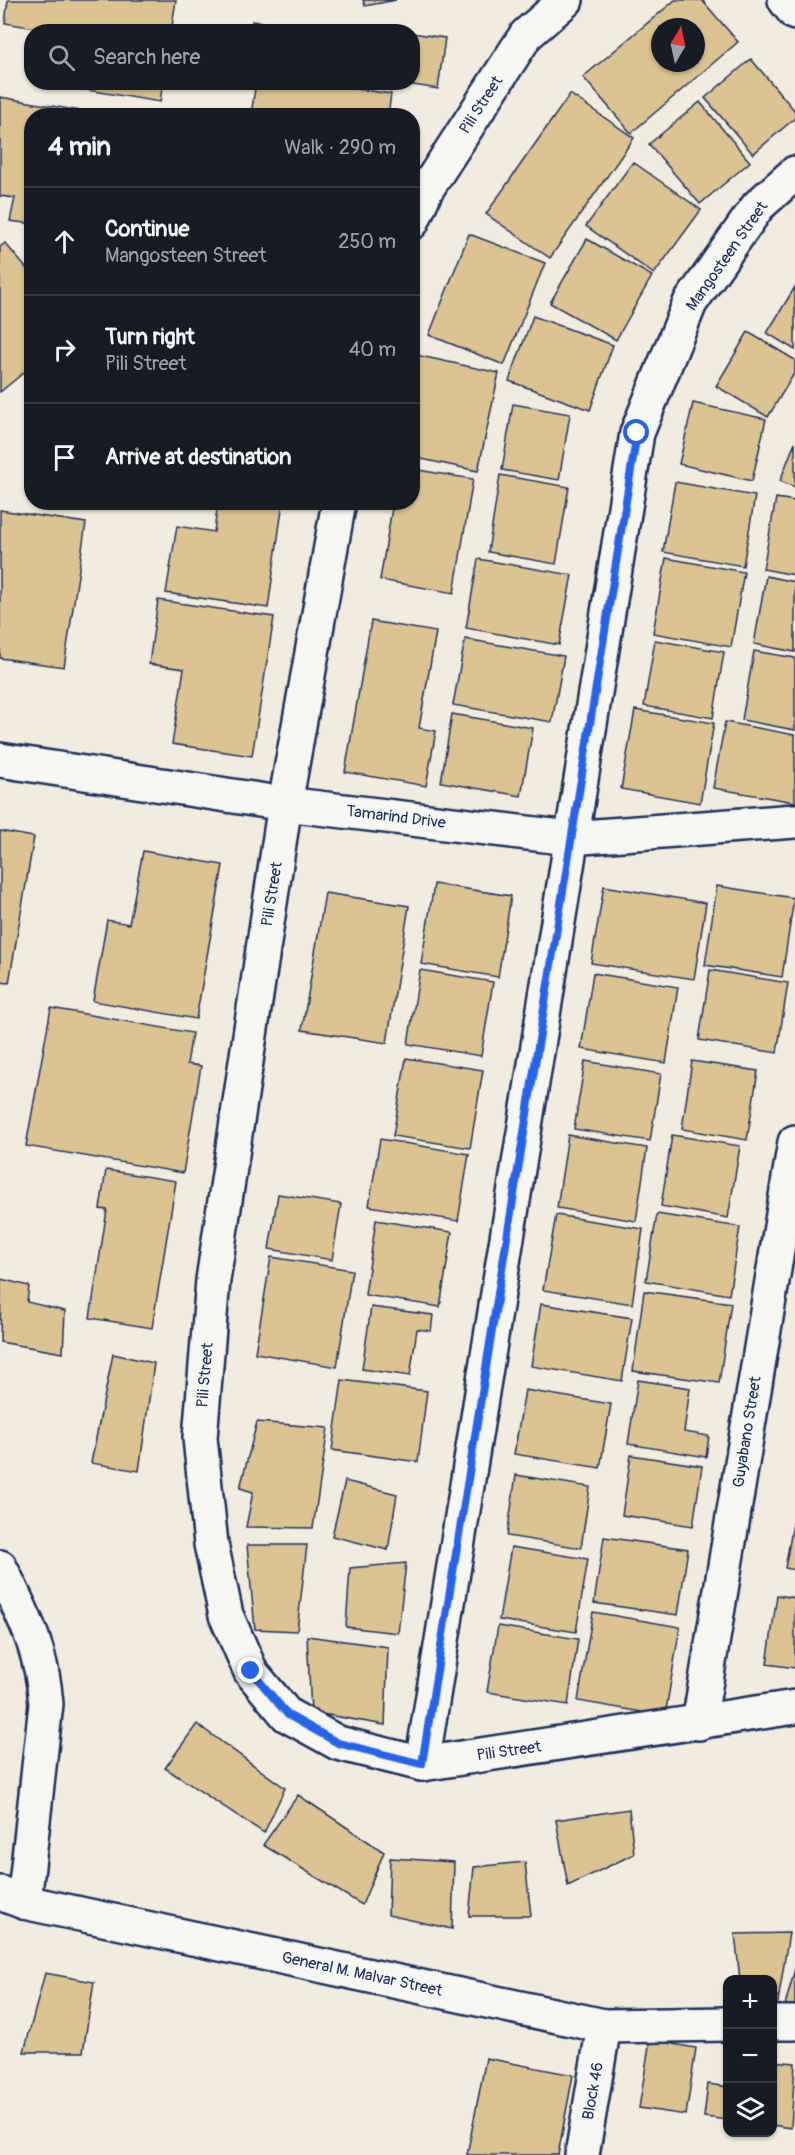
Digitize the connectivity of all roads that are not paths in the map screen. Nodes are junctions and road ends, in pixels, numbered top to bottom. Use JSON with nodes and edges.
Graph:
{"nodes":[{"id":1,"x":567,"y":0,"type":"edge"},
{"id":2,"x":785,"y":0,"type":"edge"},
{"id":3,"x":795,"y":13,"type":"edge"},
{"id":4,"x":795,"y":173,"type":"edge"},
{"id":5,"x":420,"y":204,"type":"edge"},
{"id":6,"x":338,"y":510,"type":"edge"},
{"id":7,"x":0,"y":760,"type":"edge"},
{"id":8,"x":285,"y":804,"type":"junction"},
{"id":9,"x":795,"y":821,"type":"edge"},
{"id":10,"x":570,"y":838,"type":"junction"},
{"id":11,"x":795,"y":1142,"type":"edge"},
{"id":12,"x":0,"y":1567,"type":"edge"},
{"id":13,"x":795,"y":1707,"type":"edge"},
{"id":14,"x":699,"y":1723,"type":"junction"},
{"id":15,"x":422,"y":1764,"type":"junction"},
{"id":16,"x":12,"y":1897,"type":"edge"},
{"id":17,"x":777,"y":2023,"type":"edge"},
{"id":18,"x":795,"y":2023,"type":"edge"},
{"id":19,"x":723,"y":2024,"type":"edge"},
{"id":20,"x":604,"y":2026,"type":"junction"},
{"id":21,"x":582,"y":2155,"type":"edge"}],
"edges":[{"from":1,"to":5,"type":"street","name":"Pili Street"},
{"from":2,"to":3,"type":"street"},
{"from":4,"to":10,"type":"street","name":"Mangosteen Street"},
{"from":6,"to":8,"type":"street","name":"Pili Street"},
{"from":7,"to":8,"type":"street","name":"Tamarind Drive"},
{"from":8,"to":10,"type":"street","name":"Tamarind Drive"},
{"from":8,"to":15,"type":"street","name":"Pili Street"},
{"from":9,"to":10,"type":"street","name":"Tamarind Drive"},
{"from":10,"to":15,"type":"street","name":"Mangosteen Street"},
{"from":11,"to":14,"type":"street","name":"Guyabano Street"},
{"from":12,"to":16,"type":"street"},
{"from":13,"to":14,"type":"street","name":"Pili Street"},
{"from":14,"to":15,"type":"street","name":"Pili Street"},
{"from":16,"to":20,"type":"street","name":"General M. Malvar Street"},
{"from":17,"to":18,"type":"street"},
{"from":19,"to":20,"type":"street","name":"General M. Malvar Street"},
{"from":20,"to":21,"type":"street","name":"Block 46"}]}
